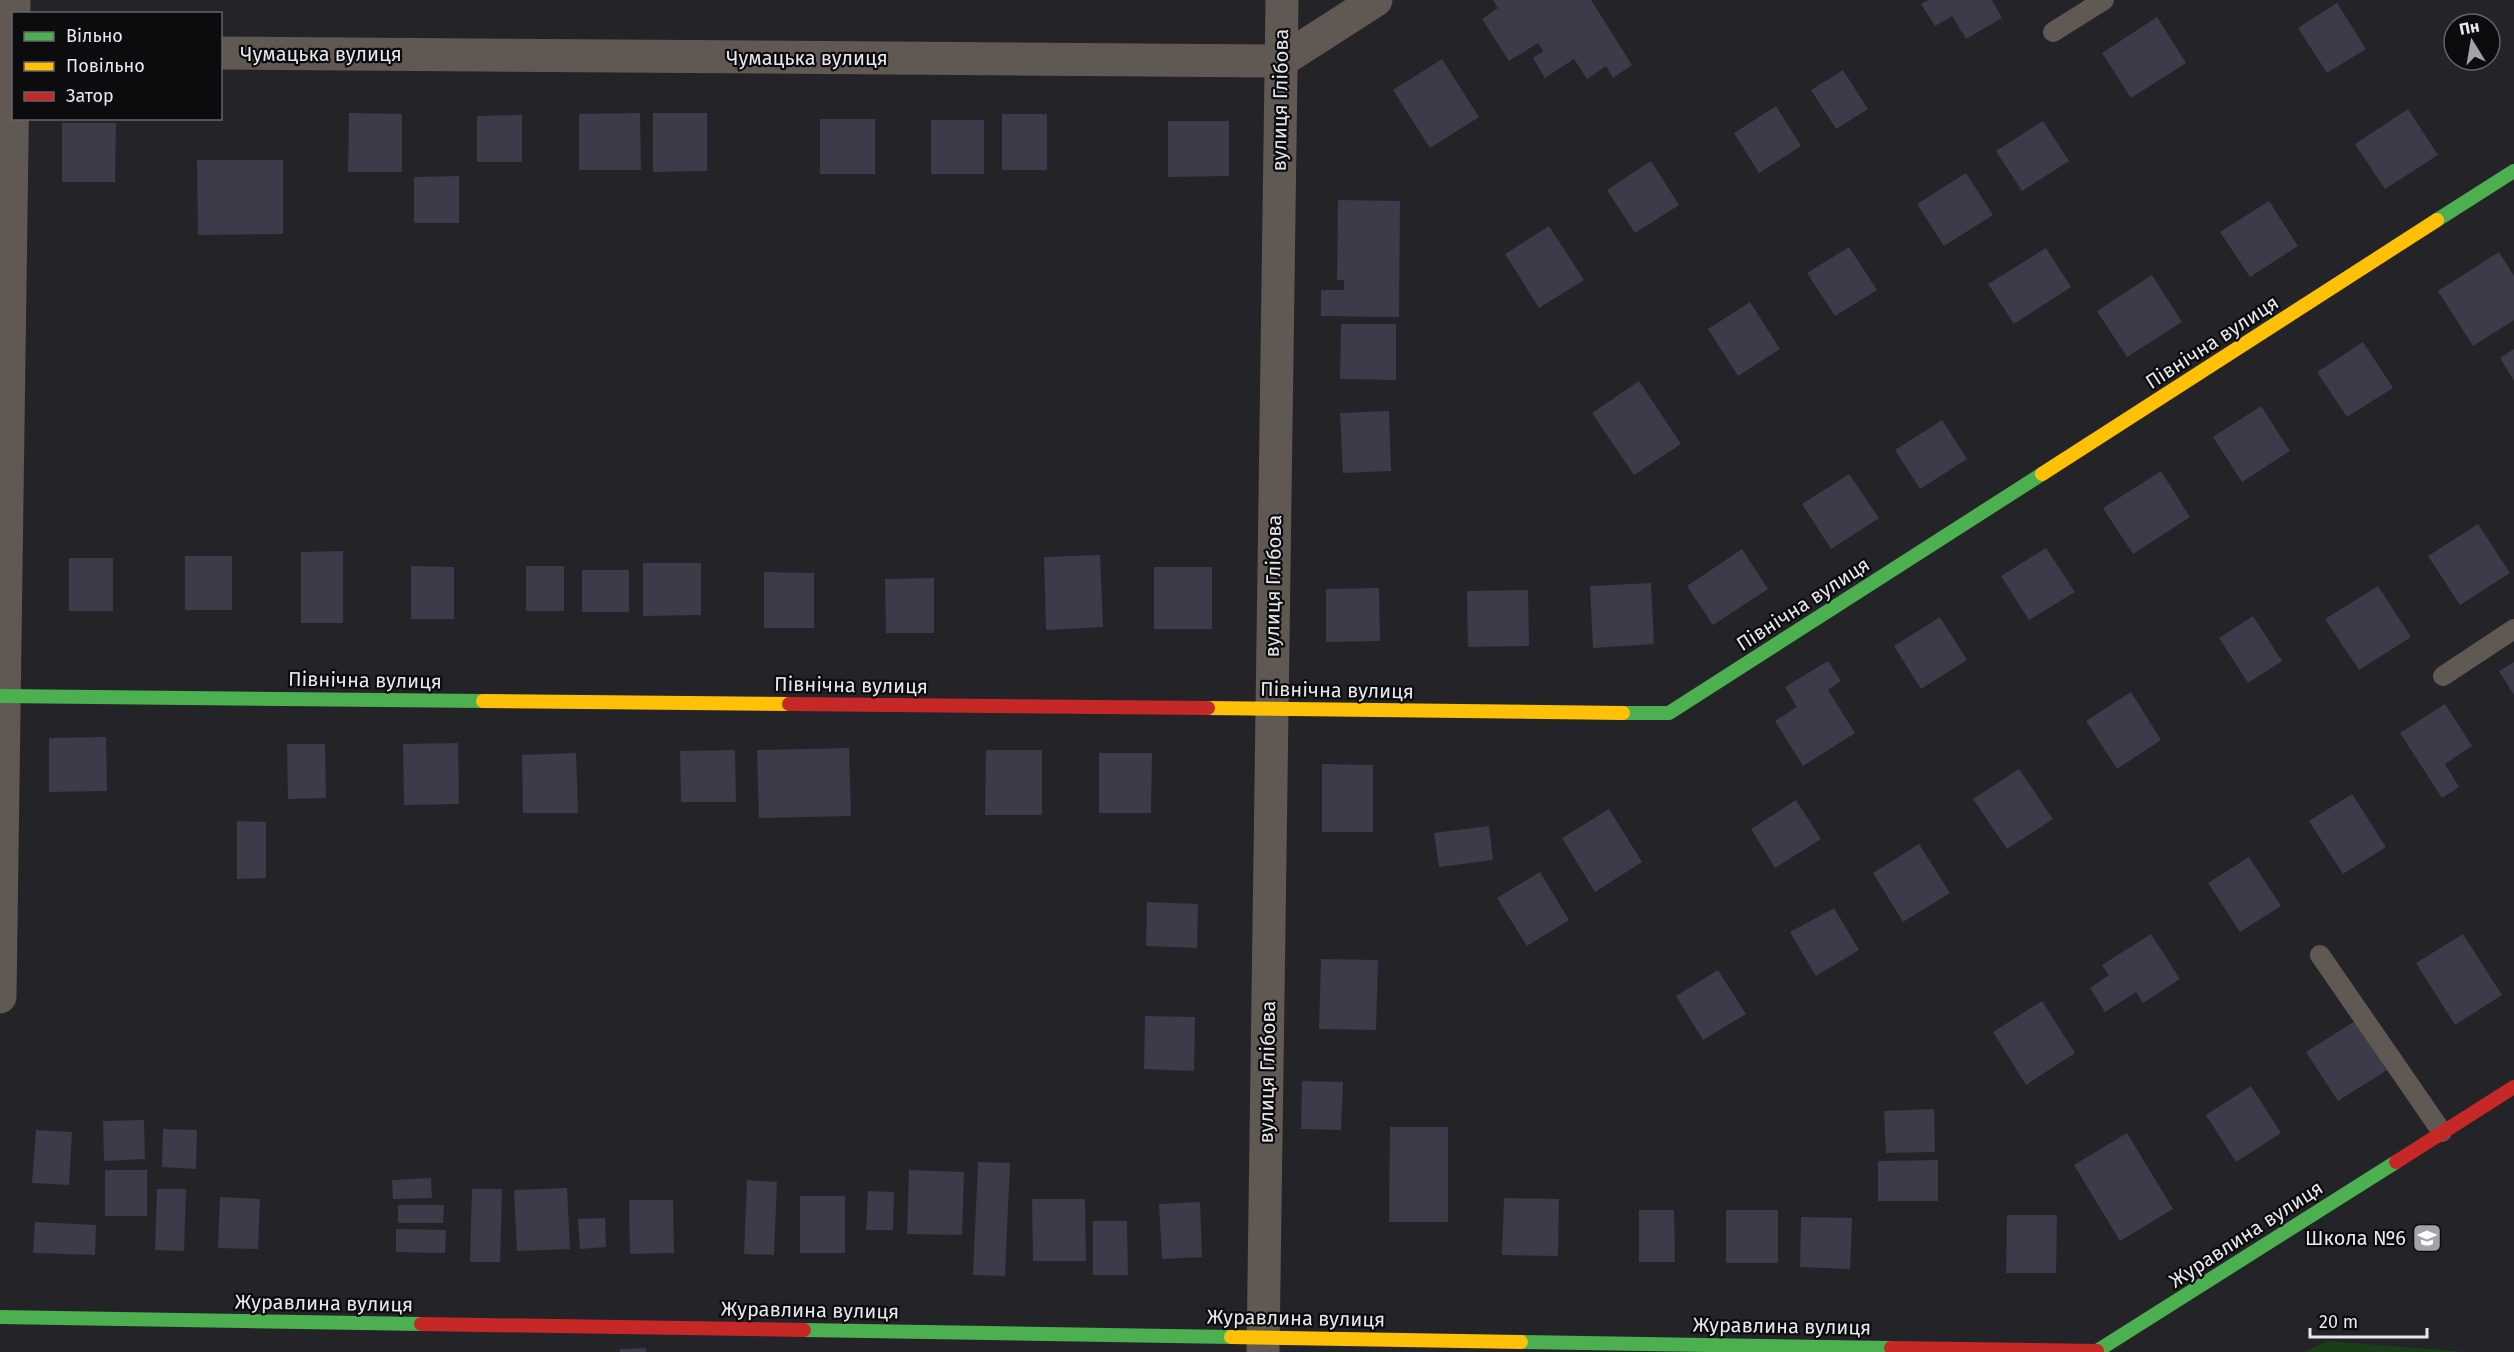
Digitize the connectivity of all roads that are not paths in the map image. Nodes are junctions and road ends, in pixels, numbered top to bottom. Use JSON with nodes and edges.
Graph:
{"nodes":[{"id":1,"x":1282,"y":0,"type":"edge"},
{"id":2,"x":1376,"y":0,"type":"edge"},
{"id":3,"x":2104,"y":0,"type":"edge"},
{"id":4,"x":2053,"y":32,"type":"dead end"},
{"id":5,"x":222,"y":54,"type":"edge"},
{"id":6,"x":1281,"y":61,"type":"junction"},
{"id":7,"x":12,"y":111,"type":"edge"},
{"id":8,"x":2514,"y":171,"type":"edge"},
{"id":9,"x":2514,"y":629,"type":"edge"},
{"id":10,"x":2443,"y":676,"type":"dead end"},
{"id":11,"x":2,"y":696,"type":"edge"},
{"id":12,"x":1272,"y":709,"type":"junction"},
{"id":13,"x":2320,"y":955,"type":"dead end"},
{"id":14,"x":0,"y":997,"type":"edge"},
{"id":15,"x":2514,"y":1087,"type":"edge"},
{"id":16,"x":2442,"y":1132,"type":"junction"},
{"id":17,"x":0,"y":1317,"type":"edge"},
{"id":18,"x":1263,"y":1345,"type":"edge"},
{"id":19,"x":2100,"y":1351,"type":"edge"}],
"edges":[{"from":1,"to":6,"type":"street","name":"вулиця Глібова"},
{"from":2,"to":6,"type":"street"},
{"from":3,"to":4,"type":"lane"},
{"from":5,"to":6,"type":"street","name":"Чумацька вулиця"},
{"from":6,"to":12,"type":"street","name":"вулиця Глібова"},
{"from":7,"to":11,"type":"street"},
{"from":8,"to":12,"type":"street","name":"Північна вулиця"},
{"from":9,"to":10,"type":"lane"},
{"from":11,"to":12,"type":"street","name":"Північна вулиця"},
{"from":11,"to":14,"type":"street"},
{"from":12,"to":18,"type":"street","name":"вулиця Глібова"},
{"from":13,"to":16,"type":"lane"},
{"from":15,"to":16,"type":"street","name":"Журавлина вулиця"},
{"from":16,"to":19,"type":"street","name":"Журавлина вулиця"},
{"from":17,"to":18,"type":"street","name":"Журавлина вулиця"},
{"from":18,"to":19,"type":"street","name":"Журавлина вулиця"}]}
